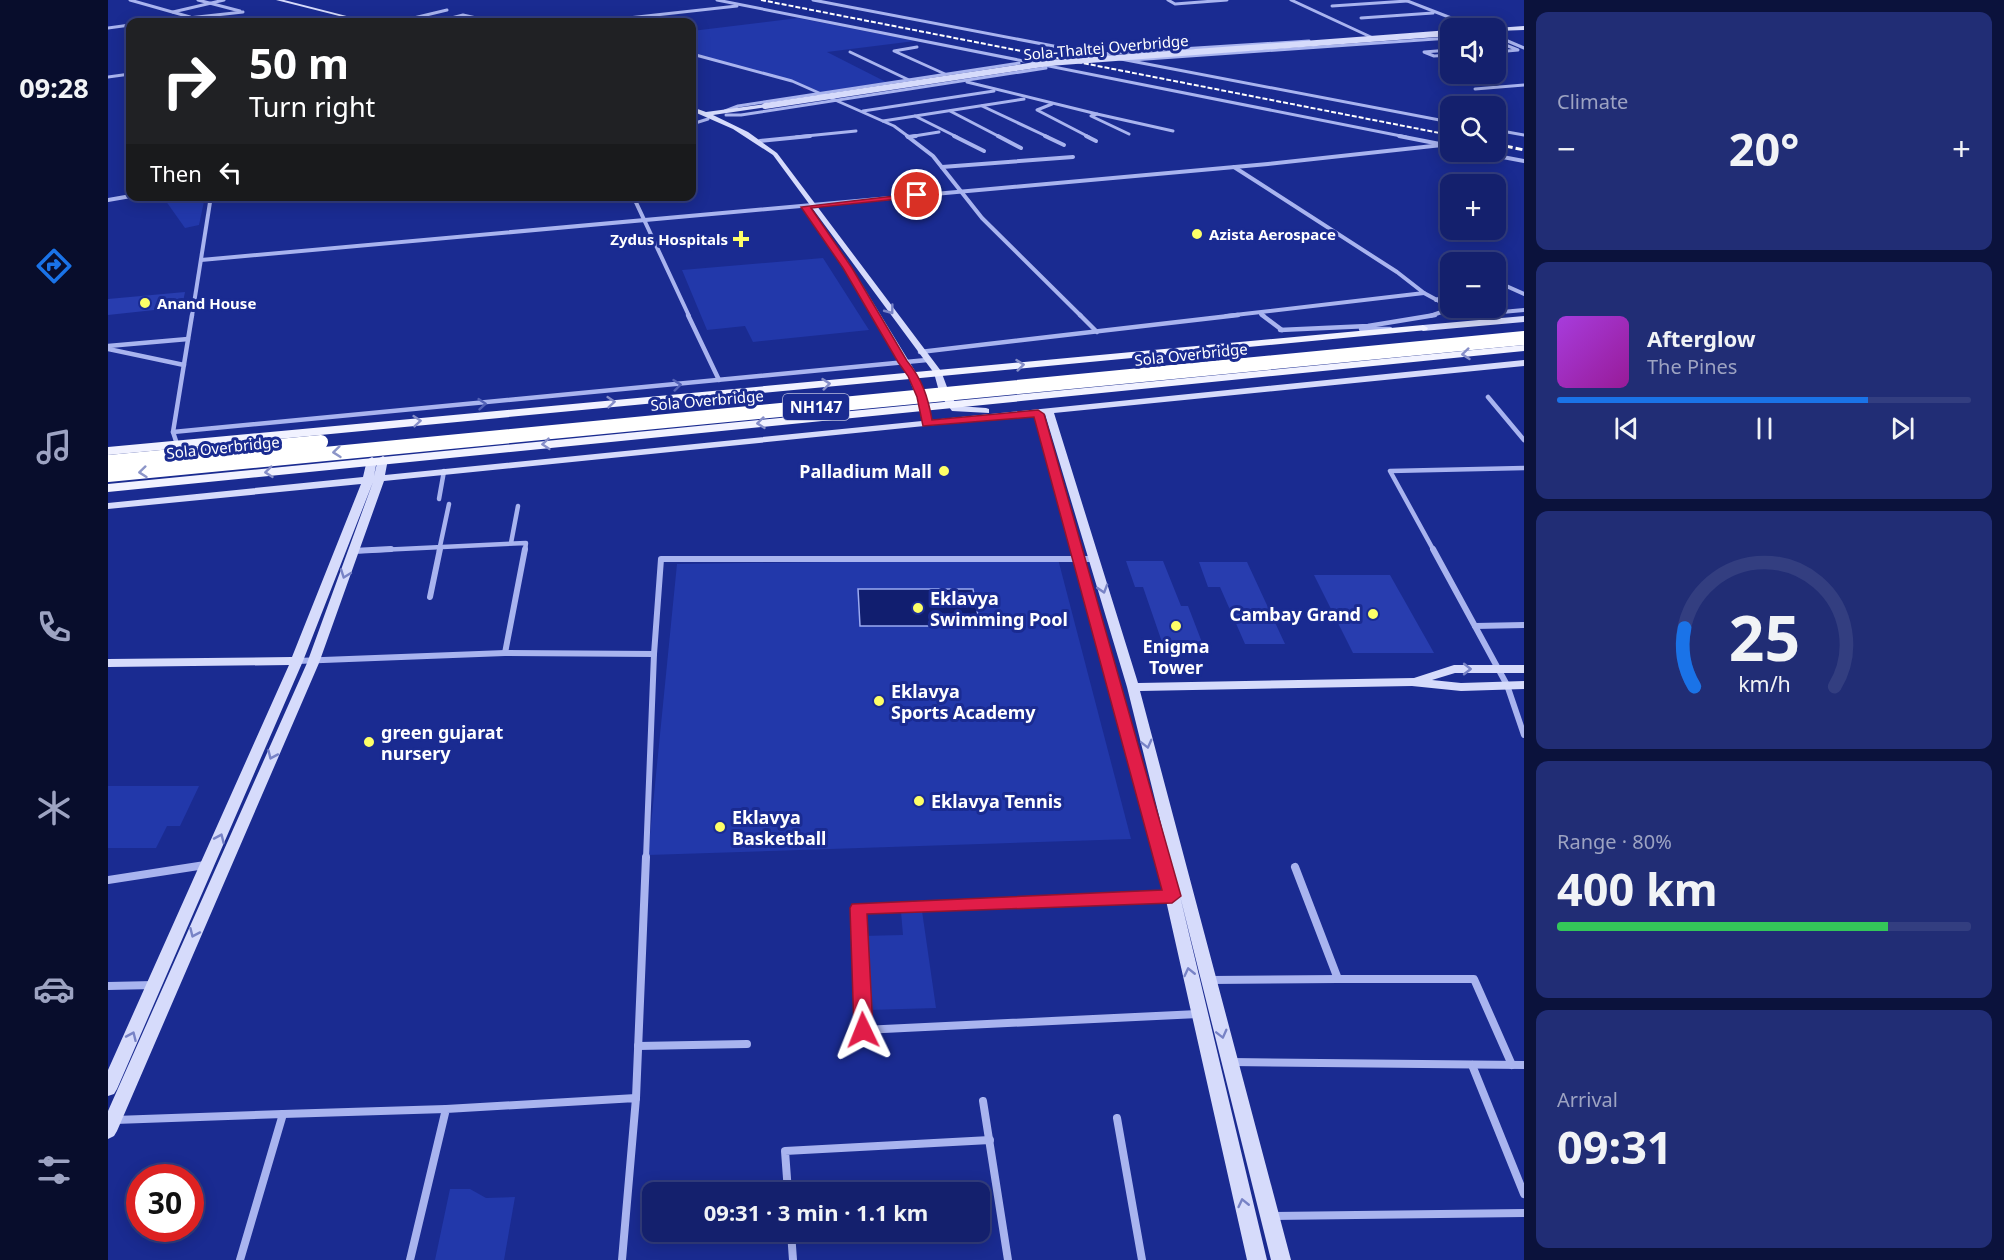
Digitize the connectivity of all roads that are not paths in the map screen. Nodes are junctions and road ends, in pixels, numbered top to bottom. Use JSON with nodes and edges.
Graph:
{"nodes":[{"id":1,"x":130,"y":0,"type":"edge"},
{"id":2,"x":198,"y":0,"type":"edge"},
{"id":3,"x":224,"y":0,"type":"edge"},
{"id":4,"x":278,"y":0,"type":"edge"},
{"id":5,"x":289,"y":0,"type":"edge"},
{"id":6,"x":717,"y":0,"type":"edge"},
{"id":7,"x":813,"y":0,"type":"edge"},
{"id":8,"x":1168,"y":0,"type":"edge"},
{"id":9,"x":1227,"y":0,"type":"edge"},
{"id":10,"x":1291,"y":0,"type":"edge"},
{"id":11,"x":1361,"y":0,"type":"edge"},
{"id":12,"x":1406,"y":1,"type":"edge"},
{"id":13,"x":210,"y":3,"type":"junction"},
{"id":14,"x":730,"y":3,"type":"junction"},
{"id":15,"x":1370,"y":4,"type":"junction"},
{"id":16,"x":744,"y":6,"type":"junction"},
{"id":17,"x":1332,"y":6,"type":"dead end"},
{"id":18,"x":726,"y":7,"type":"junction"},
{"id":19,"x":681,"y":8,"type":"dead end"},
{"id":20,"x":447,"y":10,"type":"dead end"},
{"id":21,"x":172,"y":12,"type":"junction"},
{"id":22,"x":686,"y":12,"type":"junction"},
{"id":23,"x":1437,"y":13,"type":"junction"},
{"id":24,"x":193,"y":18,"type":"joint"},
{"id":25,"x":351,"y":18,"type":"edge"},
{"id":26,"x":361,"y":18,"type":"edge"},
{"id":27,"x":414,"y":18,"type":"edge"},
{"id":28,"x":451,"y":18,"type":"edge"},
{"id":29,"x":476,"y":18,"type":"edge"},
{"id":30,"x":630,"y":18,"type":"edge"},
{"id":31,"x":1361,"y":18,"type":"dead end"},
{"id":32,"x":1450,"y":18,"type":"edge"},
{"id":33,"x":126,"y":26,"type":"edge"},
{"id":34,"x":108,"y":28,"type":"edge"},
{"id":35,"x":1524,"y":29,"type":"edge"},
{"id":36,"x":1506,"y":32,"type":"edge"},
{"id":37,"x":1440,"y":35,"type":"edge"},
{"id":38,"x":1440,"y":35,"type":"edge"},
{"id":39,"x":1440,"y":35,"type":"edge"},
{"id":40,"x":1371,"y":38,"type":"junction"},
{"id":41,"x":1506,"y":38,"type":"edge"},
{"id":42,"x":1518,"y":45,"type":"junction"},
{"id":43,"x":1506,"y":46,"type":"edge"},
{"id":44,"x":1509,"y":46,"type":"junction"},
{"id":45,"x":917,"y":47,"type":"dead end"},
{"id":46,"x":1514,"y":48,"type":"junction"},
{"id":47,"x":1524,"y":48,"type":"edge"},
{"id":48,"x":1440,"y":51,"type":"edge"},
{"id":49,"x":1506,"y":51,"type":"edge"},
{"id":50,"x":850,"y":52,"type":"dead end"},
{"id":51,"x":1092,"y":55,"type":"junction"},
{"id":52,"x":696,"y":56,"type":"edge"},
{"id":53,"x":1440,"y":56,"type":"edge"},
{"id":54,"x":1122,"y":61,"type":"junction"},
{"id":55,"x":1023,"y":62,"type":"junction"},
{"id":56,"x":1049,"y":68,"type":"junction"},
{"id":57,"x":126,"y":75,"type":"edge"},
{"id":58,"x":945,"y":75,"type":"junction"},
{"id":59,"x":108,"y":77,"type":"edge"},
{"id":60,"x":909,"y":80,"type":"junction"},
{"id":61,"x":962,"y":81,"type":"junction"},
{"id":62,"x":1524,"y":85,"type":"edge"},
{"id":63,"x":1475,"y":89,"type":"dead end"},
{"id":64,"x":998,"y":90,"type":"junction"},
{"id":65,"x":822,"y":93,"type":"junction"},
{"id":66,"x":1027,"y":98,"type":"junction"},
{"id":67,"x":838,"y":99,"type":"junction"},
{"id":68,"x":1052,"y":104,"type":"junction"},
{"id":69,"x":982,"y":105,"type":"junction"},
{"id":70,"x":768,"y":107,"type":"junction"},
{"id":71,"x":949,"y":110,"type":"junction"},
{"id":72,"x":862,"y":111,"type":"junction"},
{"id":73,"x":725,"y":113,"type":"junction"},
{"id":74,"x":1097,"y":114,"type":"junction"},
{"id":75,"x":702,"y":115,"type":"edge"},
{"id":76,"x":914,"y":116,"type":"junction"},
{"id":77,"x":1440,"y":120,"type":"edge"},
{"id":78,"x":883,"y":121,"type":"junction"},
{"id":79,"x":1173,"y":130,"type":"dead end"},
{"id":80,"x":856,"y":131,"type":"dead end"},
{"id":81,"x":939,"y":132,"type":"dead end"},
{"id":82,"x":1506,"y":132,"type":"edge"},
{"id":83,"x":1129,"y":134,"type":"dead end"},
{"id":84,"x":1524,"y":135,"type":"edge"},
{"id":85,"x":908,"y":137,"type":"junction"},
{"id":86,"x":760,"y":141,"type":"junction"},
{"id":87,"x":1096,"y":141,"type":"dead end"},
{"id":88,"x":1064,"y":145,"type":"dead end"},
{"id":89,"x":1440,"y":145,"type":"edge"},
{"id":90,"x":1440,"y":145,"type":"edge"},
{"id":91,"x":1021,"y":148,"type":"dead end"},
{"id":92,"x":984,"y":151,"type":"dead end"},
{"id":93,"x":1073,"y":157,"type":"dead end"},
{"id":94,"x":1506,"y":158,"type":"edge"},
{"id":95,"x":1524,"y":161,"type":"edge"},
{"id":96,"x":942,"y":167,"type":"junction"},
{"id":97,"x":1233,"y":167,"type":"junction"},
{"id":98,"x":959,"y":191,"type":"junction"},
{"id":99,"x":126,"y":197,"type":"edge"},
{"id":100,"x":108,"y":200,"type":"edge"},
{"id":101,"x":210,"y":201,"type":"edge"},
{"id":102,"x":635,"y":201,"type":"edge"},
{"id":103,"x":810,"y":206,"type":"junction"},
{"id":104,"x":644,"y":220,"type":"junction"},
{"id":105,"x":201,"y":260,"type":"junction"},
{"id":106,"x":1506,"y":286,"type":"edge"},
{"id":107,"x":1424,"y":293,"type":"junction"},
{"id":108,"x":1524,"y":294,"type":"edge"},
{"id":109,"x":1440,"y":299,"type":"edge"},
{"id":110,"x":1437,"y":300,"type":"junction"},
{"id":111,"x":1440,"y":302,"type":"edge"},
{"id":112,"x":1524,"y":310,"type":"edge"},
{"id":113,"x":1506,"y":312,"type":"edge"},
{"id":114,"x":1261,"y":314,"type":"junction"},
{"id":115,"x":1440,"y":314,"type":"edge"},
{"id":116,"x":1524,"y":319,"type":"edge"},
{"id":117,"x":1424,"y":328,"type":"junction"},
{"id":118,"x":1524,"y":328,"type":"edge"},
{"id":119,"x":1280,"y":330,"type":"junction"},
{"id":120,"x":1097,"y":332,"type":"junction"},
{"id":121,"x":1524,"y":338,"type":"edge"},
{"id":122,"x":188,"y":339,"type":"junction"},
{"id":123,"x":108,"y":347,"type":"edge"},
{"id":124,"x":1524,"y":348,"type":"edge"},
{"id":125,"x":920,"y":351,"type":"junction"},
{"id":126,"x":927,"y":360,"type":"junction"},
{"id":127,"x":903,"y":362,"type":"junction"},
{"id":128,"x":1524,"y":363,"type":"edge"},
{"id":129,"x":184,"y":365,"type":"junction"},
{"id":130,"x":938,"y":374,"type":"junction"},
{"id":131,"x":913,"y":375,"type":"junction"},
{"id":132,"x":719,"y":380,"type":"junction"},
{"id":133,"x":1488,"y":397,"type":"dead end"},
{"id":134,"x":950,"y":404,"type":"junction"},
{"id":135,"x":924,"y":406,"type":"junction"},
{"id":136,"x":1043,"y":413,"type":"junction"},
{"id":137,"x":1016,"y":416,"type":"junction"},
{"id":138,"x":927,"y":424,"type":"junction"},
{"id":139,"x":1524,"y":429,"type":"edge"},
{"id":140,"x":1515,"y":430,"type":"junction"},
{"id":141,"x":175,"y":438,"type":"junction"},
{"id":142,"x":1524,"y":441,"type":"edge"},
{"id":143,"x":108,"y":452,"type":"edge"},
{"id":144,"x":377,"y":459,"type":"junction"},
{"id":145,"x":108,"y":462,"type":"edge"},
{"id":146,"x":1524,"y":468,"type":"edge"},
{"id":147,"x":444,"y":471,"type":"junction"},
{"id":148,"x":108,"y":475,"type":"edge"},
{"id":149,"x":374,"y":478,"type":"junction"},
{"id":150,"x":108,"y":488,"type":"edge"},
{"id":151,"x":439,"y":498,"type":"dead end"},
{"id":152,"x":449,"y":504,"type":"dead end"},
{"id":153,"x":108,"y":506,"type":"edge"},
{"id":154,"x":518,"y":506,"type":"dead end"},
{"id":155,"x":511,"y":543,"type":"junction"},
{"id":156,"x":442,"y":547,"type":"junction"},
{"id":157,"x":353,"y":551,"type":"junction"},
{"id":158,"x":1087,"y":559,"type":"junction"},
{"id":159,"x":429,"y":597,"type":"dead end"},
{"id":160,"x":1524,"y":625,"type":"edge"},
{"id":161,"x":1475,"y":626,"type":"junction"},
{"id":162,"x":505,"y":654,"type":"junction"},
{"id":163,"x":654,"y":654,"type":"junction"},
{"id":164,"x":314,"y":660,"type":"junction"},
{"id":165,"x":297,"y":661,"type":"junction"},
{"id":166,"x":108,"y":663,"type":"edge"},
{"id":167,"x":1499,"y":669,"type":"junction"},
{"id":168,"x":1524,"y":669,"type":"edge"},
{"id":169,"x":1412,"y":682,"type":"junction"},
{"id":170,"x":1507,"y":685,"type":"junction"},
{"id":171,"x":1524,"y":685,"type":"edge"},
{"id":172,"x":1133,"y":687,"type":"junction"},
{"id":173,"x":1524,"y":735,"type":"edge"},
{"id":174,"x":209,"y":865,"type":"junction"},
{"id":175,"x":1294,"y":867,"type":"dead end"},
{"id":176,"x":108,"y":880,"type":"edge"},
{"id":177,"x":1172,"y":896,"type":"junction"},
{"id":178,"x":1338,"y":979,"type":"junction"},
{"id":179,"x":1209,"y":980,"type":"junction"},
{"id":180,"x":155,"y":985,"type":"junction"},
{"id":181,"x":108,"y":986,"type":"edge"},
{"id":182,"x":1198,"y":1014,"type":"junction"},
{"id":183,"x":747,"y":1044,"type":"dead end"},
{"id":184,"x":638,"y":1046,"type":"junction"},
{"id":185,"x":1230,"y":1062,"type":"junction"},
{"id":186,"x":1472,"y":1065,"type":"junction"},
{"id":187,"x":1512,"y":1065,"type":"junction"},
{"id":188,"x":1524,"y":1065,"type":"edge"},
{"id":189,"x":108,"y":1089,"type":"edge"},
{"id":190,"x":636,"y":1098,"type":"junction"},
{"id":191,"x":983,"y":1101,"type":"dead end"},
{"id":192,"x":446,"y":1109,"type":"junction"},
{"id":193,"x":284,"y":1114,"type":"junction"},
{"id":194,"x":1117,"y":1118,"type":"dead end"},
{"id":195,"x":110,"y":1126,"type":"edge"},
{"id":196,"x":990,"y":1140,"type":"junction"},
{"id":197,"x":787,"y":1182,"type":"edge"},
{"id":198,"x":1524,"y":1194,"type":"edge"},
{"id":199,"x":1524,"y":1213,"type":"edge"},
{"id":200,"x":1269,"y":1216,"type":"junction"},
{"id":201,"x":792,"y":1242,"type":"edge"},
{"id":202,"x":240,"y":1260,"type":"edge"},
{"id":203,"x":410,"y":1260,"type":"edge"},
{"id":204,"x":622,"y":1260,"type":"edge"},
{"id":205,"x":793,"y":1260,"type":"edge"},
{"id":206,"x":1008,"y":1260,"type":"edge"},
{"id":207,"x":1142,"y":1260,"type":"edge"},
{"id":208,"x":1257,"y":1260,"type":"edge"},
{"id":209,"x":1281,"y":1260,"type":"edge"}],
"edges":[{"from":1,"to":21,"type":"street"},
{"from":2,"to":13,"type":"street"},
{"from":3,"to":13,"type":"street"},
{"from":4,"to":25,"type":"street"},
{"from":5,"to":26,"type":"street"},
{"from":6,"to":14,"type":"street"},
{"from":7,"to":51,"type":"street"},
{"from":8,"to":9,"type":"street"},
{"from":10,"to":40,"type":"street"},
{"from":11,"to":15,"type":"street"},
{"from":12,"to":15,"type":"street"},
{"from":12,"to":23,"type":"street"},
{"from":13,"to":21,"type":"street"},
{"from":13,"to":24,"type":"street"},
{"from":14,"to":16,"type":"street"},
{"from":14,"to":18,"type":"street"},
{"from":15,"to":17,"type":"street"},
{"from":16,"to":18,"type":"street"},
{"from":16,"to":55,"type":"street"},
{"from":18,"to":22,"type":"street"},
{"from":19,"to":22,"type":"street"},
{"from":20,"to":27,"type":"street"},
{"from":21,"to":24,"type":"street"},
{"from":22,"to":30,"type":"street"},
{"from":23,"to":31,"type":"street"},
{"from":23,"to":32,"type":"street"},
{"from":28,"to":29,"type":"street"},
{"from":33,"to":34,"type":"street"},
{"from":35,"to":36,"type":"street"},
{"from":37,"to":40,"type":"street","name":"Sola-Thaltej Overbridge","bridge":true},
{"from":38,"to":54,"type":"street"},
{"from":39,"to":70,"type":"street","name":"Sola-Thaltej Overbridge","bridge":true},
{"from":40,"to":51,"type":"street"},
{"from":40,"to":70,"type":"street","name":"Sola-Thaltej Overbridge","bridge":true},
{"from":41,"to":42,"type":"street"},
{"from":42,"to":44,"type":"street"},
{"from":42,"to":47,"type":"street"},
{"from":43,"to":44,"type":"street"},
{"from":44,"to":46,"type":"street"},
{"from":45,"to":58,"type":"street"},
{"from":46,"to":47,"type":"street"},
{"from":46,"to":49,"type":"street"},
{"from":48,"to":53,"type":"street"},
{"from":50,"to":60,"type":"street"},
{"from":51,"to":54,"type":"street"},
{"from":52,"to":65,"type":"street"},
{"from":54,"to":77,"type":"street"},
{"from":55,"to":56,"type":"street"},
{"from":55,"to":58,"type":"street"},
{"from":56,"to":61,"type":"street"},
{"from":56,"to":89,"type":"street"},
{"from":57,"to":59,"type":"street"},
{"from":58,"to":60,"type":"street"},
{"from":60,"to":65,"type":"street"},
{"from":61,"to":64,"type":"street"},
{"from":61,"to":67,"type":"street"},
{"from":62,"to":63,"type":"street"},
{"from":64,"to":66,"type":"street"},
{"from":64,"to":72,"type":"street"},
{"from":65,"to":67,"type":"street"},
{"from":65,"to":73,"type":"street"},
{"from":66,"to":68,"type":"street"},
{"from":66,"to":69,"type":"street"},
{"from":67,"to":72,"type":"street"},
{"from":67,"to":73,"type":"street"},
{"from":68,"to":74,"type":"street"},
{"from":68,"to":87,"type":"street"},
{"from":69,"to":71,"type":"street"},
{"from":69,"to":88,"type":"street"},
{"from":70,"to":73,"type":"street"},
{"from":71,"to":76,"type":"street"},
{"from":71,"to":91,"type":"street"},
{"from":72,"to":78,"type":"street"},
{"from":73,"to":75,"type":"street"},
{"from":74,"to":79,"type":"street"},
{"from":74,"to":83,"type":"street"},
{"from":75,"to":86,"type":"street"},
{"from":75,"to":103,"type":"street"},
{"from":76,"to":78,"type":"street"},
{"from":76,"to":92,"type":"street"},
{"from":78,"to":85,"type":"street"},
{"from":80,"to":86,"type":"street"},
{"from":81,"to":85,"type":"street"},
{"from":82,"to":84,"type":"street"},
{"from":85,"to":96,"type":"street"},
{"from":86,"to":103,"type":"street"},
{"from":90,"to":97,"type":"street"},
{"from":93,"to":96,"type":"street"},
{"from":94,"to":95,"type":"street"},
{"from":96,"to":98,"type":"street"},
{"from":97,"to":98,"type":"street"},
{"from":97,"to":107,"type":"street"},
{"from":98,"to":103,"type":"street"},
{"from":98,"to":120,"type":"street"},
{"from":99,"to":100,"type":"street"},
{"from":101,"to":105,"type":"street"},
{"from":102,"to":104,"type":"street"},
{"from":103,"to":104,"type":"street"},
{"from":103,"to":125,"type":"street","one_way":true},
{"from":103,"to":127,"type":"street"},
{"from":104,"to":105,"type":"street"},
{"from":104,"to":132,"type":"street"},
{"from":105,"to":122,"type":"street"},
{"from":106,"to":108,"type":"street"},
{"from":107,"to":110,"type":"street"},
{"from":107,"to":114,"type":"street"},
{"from":109,"to":110,"type":"street"},
{"from":110,"to":111,"type":"street"},
{"from":112,"to":113,"type":"street"},
{"from":114,"to":119,"type":"street"},
{"from":114,"to":120,"type":"street"},
{"from":115,"to":119,"type":"street"},
{"from":116,"to":117,"type":"street"},
{"from":117,"to":119,"type":"street"},
{"from":130,"to":117,"type":"main road","one_way":true},
{"from":118,"to":145,"type":"highway","name":"Sola Overbridge","number":"NH147","bridge":true},
{"from":120,"to":125,"type":"street"},
{"from":121,"to":148,"type":"highway","name":"Sola Overbridge","number":"NH147","one_way":true,"bridge":true},
{"from":122,"to":123,"type":"street"},
{"from":122,"to":129,"type":"street"},
{"from":123,"to":129,"type":"street"},
{"from":124,"to":134,"type":"main road","one_way":true},
{"from":125,"to":126,"type":"street"},
{"from":126,"to":127,"type":"street"},
{"from":126,"to":130,"type":"street"},
{"from":127,"to":131,"type":"street"},
{"from":127,"to":132,"type":"street"},
{"from":128,"to":136,"type":"street"},
{"from":129,"to":141,"type":"street"},
{"from":130,"to":131,"type":"main road"},
{"from":130,"to":134,"type":"street"},
{"from":131,"to":135,"type":"street"},
{"from":141,"to":131,"type":"main road","one_way":true},
{"from":141,"to":132,"type":"street","one_way":true},
{"from":133,"to":140,"type":"street"},
{"from":134,"to":135,"type":"main road"},
{"from":134,"to":137,"type":"street"},
{"from":135,"to":138,"type":"street"},
{"from":135,"to":144,"type":"main road","one_way":true},
{"from":136,"to":137,"type":"street"},
{"from":136,"to":158,"type":"street"},
{"from":137,"to":138,"type":"street"},
{"from":138,"to":147,"type":"street"},
{"from":139,"to":140,"type":"street"},
{"from":140,"to":142,"type":"street"},
{"from":141,"to":143,"type":"main road"},
{"from":144,"to":149,"type":"street"},
{"from":144,"to":150,"type":"main road","one_way":true},
{"from":146,"to":161,"type":"street"},
{"from":147,"to":149,"type":"street"},
{"from":147,"to":151,"type":"street"},
{"from":149,"to":153,"type":"street"},
{"from":149,"to":157,"type":"street"},
{"from":149,"to":165,"type":"street"},
{"from":152,"to":156,"type":"street"},
{"from":154,"to":155,"type":"street"},
{"from":155,"to":156,"type":"street"},
{"from":155,"to":162,"type":"street"},
{"from":156,"to":157,"type":"street"},
{"from":156,"to":159,"type":"street"},
{"from":157,"to":164,"type":"street","one_way":true},
{"from":158,"to":163,"type":"street"},
{"from":158,"to":172,"type":"street","one_way":true},
{"from":158,"to":177,"type":"street"},
{"from":160,"to":161,"type":"street"},
{"from":161,"to":167,"type":"street"},
{"from":162,"to":163,"type":"street"},
{"from":162,"to":164,"type":"street"},
{"from":163,"to":184,"type":"street"},
{"from":164,"to":165,"type":"street"},
{"from":164,"to":195,"type":"street","one_way":true},
{"from":165,"to":166,"type":"street"},
{"from":174,"to":165,"type":"street","one_way":true},
{"from":167,"to":168,"type":"street"},
{"from":169,"to":167,"type":"street","one_way":true},
{"from":167,"to":170,"type":"street"},
{"from":169,"to":170,"type":"street"},
{"from":169,"to":172,"type":"street"},
{"from":170,"to":171,"type":"street"},
{"from":170,"to":173,"type":"street"},
{"from":172,"to":179,"type":"street","one_way":true},
{"from":174,"to":176,"type":"street"},
{"from":174,"to":180,"type":"street"},
{"from":175,"to":178,"type":"street"},
{"from":182,"to":177,"type":"street","one_way":true},
{"from":177,"to":182,"type":"street"},
{"from":178,"to":179,"type":"street"},
{"from":178,"to":187,"type":"street"},
{"from":179,"to":185,"type":"street","one_way":true},
{"from":180,"to":181,"type":"street"},
{"from":189,"to":180,"type":"street","one_way":true},
{"from":208,"to":182,"type":"street","one_way":true},
{"from":183,"to":184,"type":"street"},
{"from":184,"to":190,"type":"street"},
{"from":185,"to":186,"type":"street"},
{"from":185,"to":200,"type":"street"},
{"from":186,"to":187,"type":"street"},
{"from":186,"to":198,"type":"street"},
{"from":187,"to":188,"type":"street"},
{"from":190,"to":192,"type":"street"},
{"from":190,"to":204,"type":"street"},
{"from":191,"to":196,"type":"street"},
{"from":192,"to":193,"type":"street"},
{"from":192,"to":203,"type":"street"},
{"from":193,"to":195,"type":"street"},
{"from":193,"to":202,"type":"street"},
{"from":194,"to":207,"type":"street"},
{"from":196,"to":197,"type":"street"},
{"from":196,"to":206,"type":"street"},
{"from":199,"to":200,"type":"street"},
{"from":200,"to":209,"type":"street"},
{"from":201,"to":205,"type":"street"}]}
